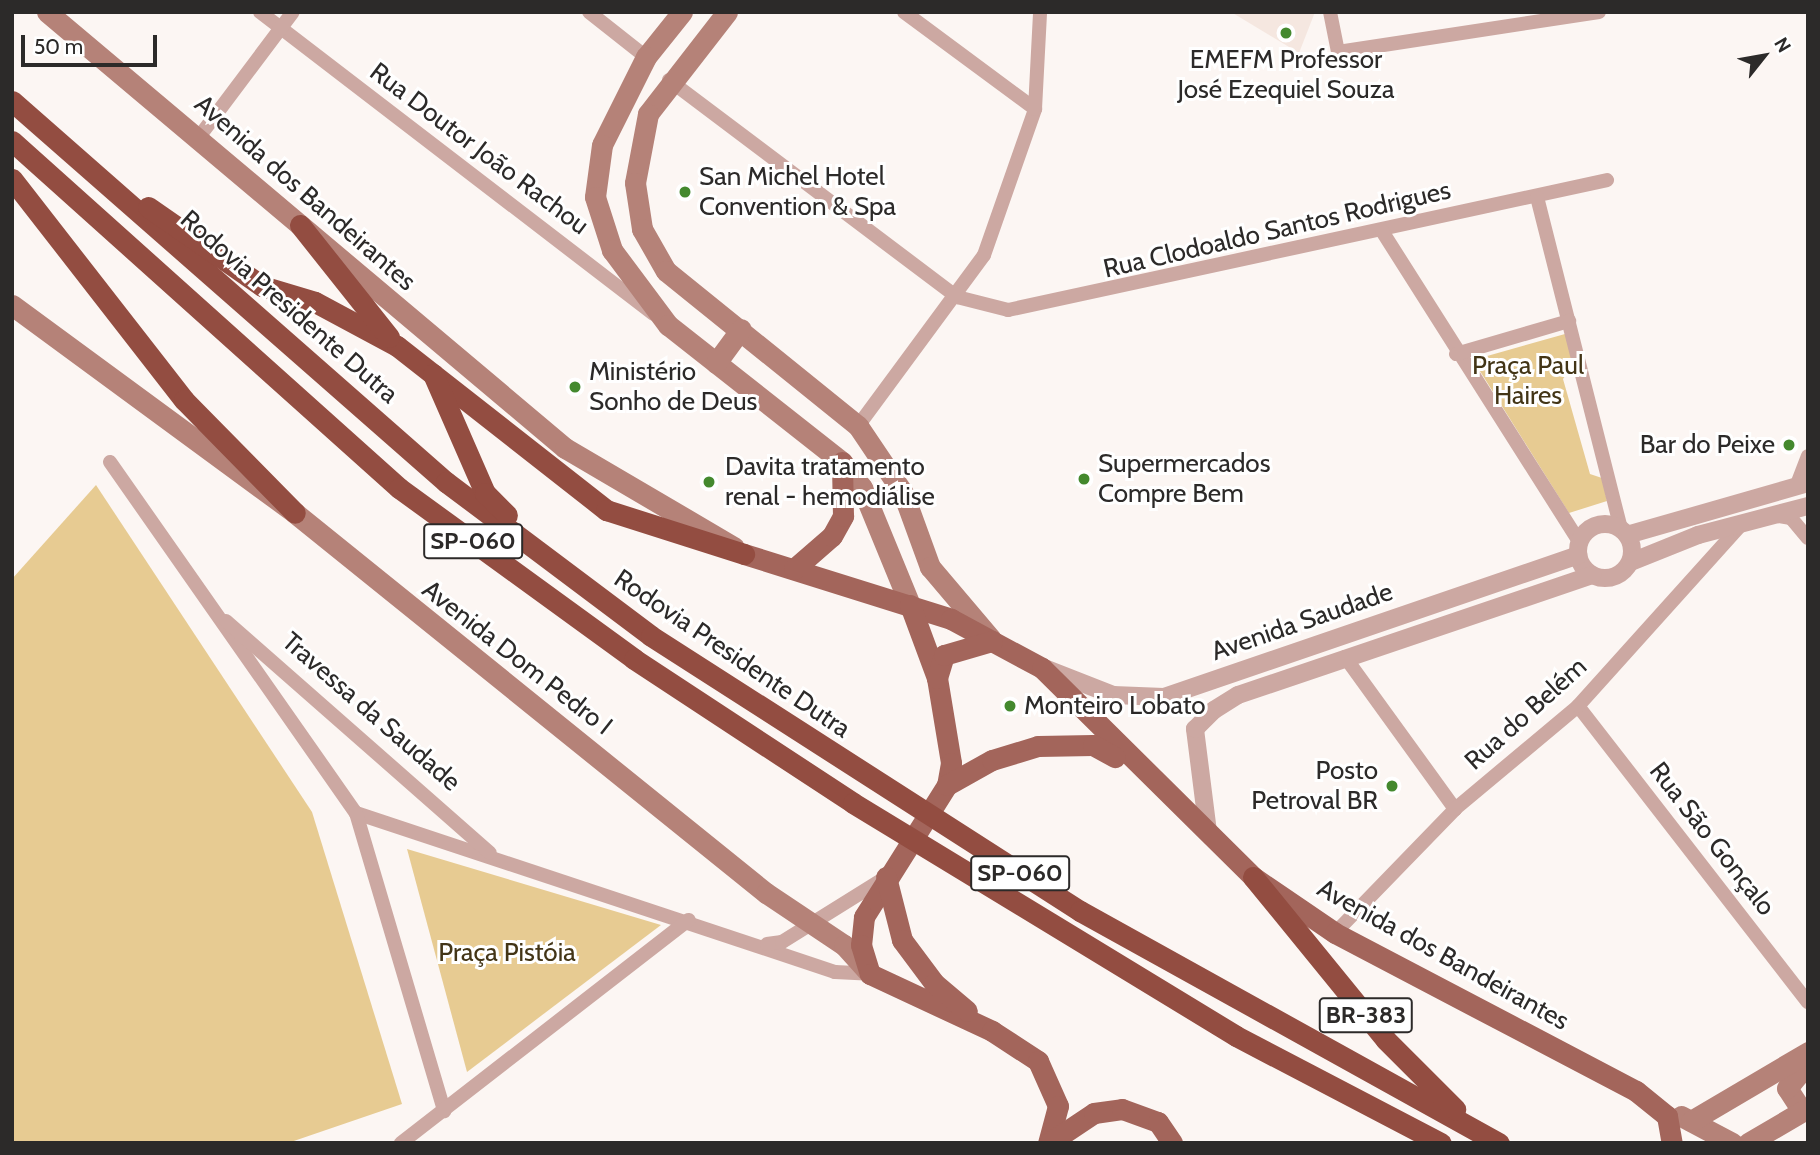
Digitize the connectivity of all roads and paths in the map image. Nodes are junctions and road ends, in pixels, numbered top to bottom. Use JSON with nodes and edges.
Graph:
{"nodes":[{"id":1,"x":47,"y":12,"type":"edge"},
{"id":2,"x":260,"y":12,"type":"edge"},
{"id":3,"x":293,"y":12,"type":"edge"},
{"id":4,"x":589,"y":12,"type":"edge"},
{"id":5,"x":682,"y":12,"type":"edge"},
{"id":6,"x":727,"y":12,"type":"edge"},
{"id":7,"x":904,"y":12,"type":"edge"},
{"id":8,"x":1040,"y":12,"type":"edge"},
{"id":9,"x":1330,"y":12,"type":"edge"},
{"id":10,"x":1599,"y":12,"type":"edge"},
{"id":11,"x":1552,"y":18,"type":"edge"},
{"id":12,"x":281,"y":28,"type":"junction"},
{"id":13,"x":646,"y":57,"type":"junction"},
{"id":14,"x":669,"y":80,"type":"junction"},
{"id":15,"x":12,"y":101,"type":"edge"},
{"id":16,"x":1035,"y":109,"type":"junction"},
{"id":17,"x":199,"y":137,"type":"junction"},
{"id":18,"x":12,"y":141,"type":"edge"},
{"id":19,"x":72,"y":154,"type":"junction"},
{"id":20,"x":12,"y":178,"type":"edge"},
{"id":21,"x":1607,"y":180,"type":"dead end"},
{"id":22,"x":1537,"y":197,"type":"junction"},
{"id":23,"x":300,"y":225,"type":"junction"},
{"id":24,"x":1382,"y":231,"type":"junction"},
{"id":25,"x":957,"y":297,"type":"junction"},
{"id":26,"x":12,"y":305,"type":"edge"},
{"id":27,"x":1569,"y":321,"type":"junction"},
{"id":28,"x":668,"y":325,"type":"junction"},
{"id":29,"x":741,"y":329,"type":"junction"},
{"id":30,"x":397,"y":346,"type":"junction"},
{"id":31,"x":1456,"y":354,"type":"junction"},
{"id":32,"x":716,"y":363,"type":"junction"},
{"id":33,"x":433,"y":373,"type":"junction"},
{"id":34,"x":858,"y":426,"type":"junction"},
{"id":35,"x":1808,"y":456,"type":"edge"},
{"id":36,"x":110,"y":462,"type":"dead end"},
{"id":37,"x":842,"y":462,"type":"junction"},
{"id":38,"x":1802,"y":485,"type":"edge"},
{"id":39,"x":1808,"y":506,"type":"edge"},
{"id":40,"x":295,"y":513,"type":"junction"},
{"id":41,"x":1778,"y":516,"type":"junction"},
{"id":42,"x":1742,"y":524,"type":"junction"},
{"id":43,"x":1624,"y":531,"type":"junction"},
{"id":44,"x":1808,"y":538,"type":"edge"},
{"id":45,"x":1579,"y":548,"type":"junction"},
{"id":46,"x":744,"y":554,"type":"junction"},
{"id":47,"x":1631,"y":562,"type":"junction"},
{"id":48,"x":794,"y":569,"type":"junction"},
{"id":49,"x":1592,"y":575,"type":"junction"},
{"id":50,"x":567,"y":576,"type":"junction"},
{"id":51,"x":910,"y":605,"type":"junction"},
{"id":52,"x":210,"y":607,"type":"junction"},
{"id":53,"x":992,"y":641,"type":"junction"},
{"id":54,"x":1345,"y":657,"type":"junction"},
{"id":55,"x":1042,"y":668,"type":"junction"},
{"id":56,"x":937,"y":678,"type":"junction"},
{"id":57,"x":1578,"y":706,"type":"junction"},
{"id":58,"x":1144,"y":773,"type":"junction"},
{"id":59,"x":947,"y":785,"type":"junction"},
{"id":60,"x":1455,"y":809,"type":"junction"},
{"id":61,"x":356,"y":813,"type":"junction"},
{"id":62,"x":1208,"y":832,"type":"junction"},
{"id":63,"x":496,"y":858,"type":"junction"},
{"id":64,"x":886,"y":877,"type":"junction"},
{"id":65,"x":1253,"y":877,"type":"junction"},
{"id":66,"x":689,"y":920,"type":"junction"},
{"id":67,"x":812,"y":924,"type":"junction"},
{"id":68,"x":1335,"y":933,"type":"junction"},
{"id":69,"x":765,"y":944,"type":"junction"},
{"id":70,"x":870,"y":974,"type":"junction"},
{"id":71,"x":1808,"y":1002,"type":"edge"},
{"id":72,"x":992,"y":1031,"type":"junction"},
{"id":73,"x":1808,"y":1052,"type":"edge"},
{"id":74,"x":1808,"y":1063,"type":"edge"},
{"id":75,"x":1636,"y":1091,"type":"junction"},
{"id":76,"x":1805,"y":1109,"type":"edge"},
{"id":77,"x":444,"y":1111,"type":"junction"},
{"id":78,"x":1691,"y":1121,"type":"junction"},
{"id":79,"x":1495,"y":1141,"type":"edge"},
{"id":80,"x":401,"y":1143,"type":"edge"},
{"id":81,"x":1048,"y":1143,"type":"edge"},
{"id":82,"x":1172,"y":1143,"type":"edge"},
{"id":83,"x":1441,"y":1143,"type":"edge"},
{"id":84,"x":1672,"y":1143,"type":"edge"},
{"id":85,"x":1732,"y":1143,"type":"edge"},
{"id":86,"x":1748,"y":1143,"type":"edge"}],
"edges":[{"from":1,"to":17,"type":"main road","name":"Avenida dos Bandeirantes"},
{"from":2,"to":12,"type":"street","name":"Rua Doutor João Rachou"},
{"from":3,"to":12,"type":"street"},
{"from":4,"to":13,"type":"street"},
{"from":5,"to":13,"type":"main road"},
{"from":6,"to":14,"type":"main road"},
{"from":7,"to":16,"type":"street"},
{"from":8,"to":16,"type":"street"},
{"from":9,"to":11,"type":"street"},
{"from":10,"to":11,"type":"street"},
{"from":12,"to":17,"type":"street"},
{"from":12,"to":28,"type":"street","name":"Rua Doutor João Rachou"},
{"from":13,"to":28,"type":"main road"},
{"from":14,"to":25,"type":"street"},
{"from":14,"to":29,"type":"main road"},
{"from":15,"to":19,"type":"highway","name":"Rodovia Presidente Dutra","number":"SP-060"},
{"from":16,"to":25,"type":"street"},
{"from":17,"to":23,"type":"main road","name":"Avenida dos Bandeirantes"},
{"from":18,"to":83,"type":"highway","number":"SP-060"},
{"from":19,"to":30,"type":"highway"},
{"from":19,"to":50,"type":"highway","name":"Rodovia Presidente Dutra","number":"SP-060"},
{"from":20,"to":40,"type":"highway"},
{"from":21,"to":22,"type":"street","name":"Rua Clodoaldo Santos Rodrigues"},
{"from":22,"to":24,"type":"street","name":"Rua Clodoaldo Santos Rodrigues"},
{"from":22,"to":27,"type":"street"},
{"from":23,"to":30,"type":"highway"},
{"from":23,"to":46,"type":"main road","name":"Avenida dos Bandeirantes"},
{"from":24,"to":25,"type":"street","name":"Rua Clodoaldo Santos Rodrigues"},
{"from":24,"to":31,"type":"street"},
{"from":25,"to":34,"type":"street"},
{"from":26,"to":40,"type":"main road","name":"Avenida Dom Pedro I"},
{"from":27,"to":31,"type":"street"},
{"from":27,"to":43,"type":"street"},
{"from":28,"to":32,"type":"main road"},
{"from":29,"to":32,"type":"main road"},
{"from":29,"to":34,"type":"main road"},
{"from":30,"to":33,"type":"highway"},
{"from":31,"to":45,"type":"street"},
{"from":32,"to":37,"type":"main road"},
{"from":33,"to":46,"type":"highway"},
{"from":33,"to":50,"type":"highway"},
{"from":34,"to":53,"type":"main road"},
{"from":35,"to":38,"type":"street"},
{"from":36,"to":52,"type":"street","name":"Travessa da Saudade"},
{"from":37,"to":48,"type":"main road"},
{"from":37,"to":51,"type":"main road"},
{"from":38,"to":43,"type":"street","name":"Avenida Saudade"},
{"from":39,"to":41,"type":"street","name":"Avenida Saudade"},
{"from":40,"to":67,"type":"main road","name":"Avenida Dom Pedro I"},
{"from":41,"to":42,"type":"street","name":"Avenida Saudade"},
{"from":41,"to":44,"type":"street"},
{"from":42,"to":47,"type":"street","name":"Avenida Saudade"},
{"from":42,"to":57,"type":"street","name":"Rua do Belém"},
{"from":43,"to":45,"type":"street","name":"Avenida Saudade"},
{"from":43,"to":47,"type":"street"},
{"from":45,"to":49,"type":"street"},
{"from":45,"to":55,"type":"street","name":"Avenida Saudade"},
{"from":46,"to":48,"type":"main road","name":"Avenida dos Bandeirantes"},
{"from":47,"to":49,"type":"street","name":"Avenida Saudade"},
{"from":48,"to":51,"type":"main road","name":"Avenida dos Bandeirantes"},
{"from":49,"to":54,"type":"street","name":"Avenida Saudade"},
{"from":50,"to":79,"type":"highway","name":"Rodovia Presidente Dutra","number":"SP-060"},
{"from":51,"to":53,"type":"main road","name":"Avenida dos Bandeirantes"},
{"from":51,"to":56,"type":"main road"},
{"from":52,"to":61,"type":"street","name":"Travessa da Saudade"},
{"from":52,"to":63,"type":"street","name":"Travessa da Saudade"},
{"from":53,"to":55,"type":"main road","name":"Avenida dos Bandeirantes","number":"BR-383"},
{"from":53,"to":56,"type":"main road"},
{"from":54,"to":60,"type":"street"},
{"from":54,"to":62,"type":"street","name":"Avenida Saudade"},
{"from":55,"to":58,"type":"main road","name":"Avenida dos Bandeirantes","number":"BR-383"},
{"from":56,"to":59,"type":"main road"},
{"from":57,"to":60,"type":"street","name":"Rua do Belém"},
{"from":57,"to":71,"type":"street","name":"Rua São Gonçalo"},
{"from":58,"to":59,"type":"main road"},
{"from":58,"to":62,"type":"main road","name":"Avenida dos Bandeirantes","number":"BR-383"},
{"from":59,"to":64,"type":"main road"},
{"from":60,"to":68,"type":"street","name":"Rua do Belém"},
{"from":61,"to":63,"type":"street","name":"Travessa da Saudade"},
{"from":61,"to":77,"type":"street"},
{"from":62,"to":65,"type":"main road","name":"Avenida dos Bandeirantes","number":"BR-383"},
{"from":63,"to":66,"type":"street","name":"Travessa da Saudade"},
{"from":64,"to":67,"type":"street"},
{"from":64,"to":70,"type":"main road"},
{"from":64,"to":72,"type":"main road"},
{"from":65,"to":68,"type":"main road","name":"Avenida dos Bandeirantes"},
{"from":65,"to":79,"type":"highway","number":"BR-383"},
{"from":66,"to":69,"type":"street","name":"Travessa da Saudade"},
{"from":66,"to":77,"type":"street"},
{"from":67,"to":69,"type":"street"},
{"from":67,"to":70,"type":"main road","name":"Avenida Dom Pedro I"},
{"from":68,"to":75,"type":"main road","name":"Avenida dos Bandeirantes"},
{"from":69,"to":70,"type":"street","name":"Travessa da Saudade"},
{"from":70,"to":72,"type":"main road"},
{"from":72,"to":81,"type":"main road"},
{"from":73,"to":78,"type":"main road"},
{"from":74,"to":76,"type":"main road"},
{"from":75,"to":78,"type":"main road","name":"Avenida dos Bandeirantes"},
{"from":75,"to":84,"type":"main road","name":"Avenida dos Bandeirantes"},
{"from":76,"to":86,"type":"main road"},
{"from":77,"to":80,"type":"street"},
{"from":78,"to":85,"type":"main road","name":"Avenida dos Bandeirantes"},
{"from":81,"to":82,"type":"main road"}]}
